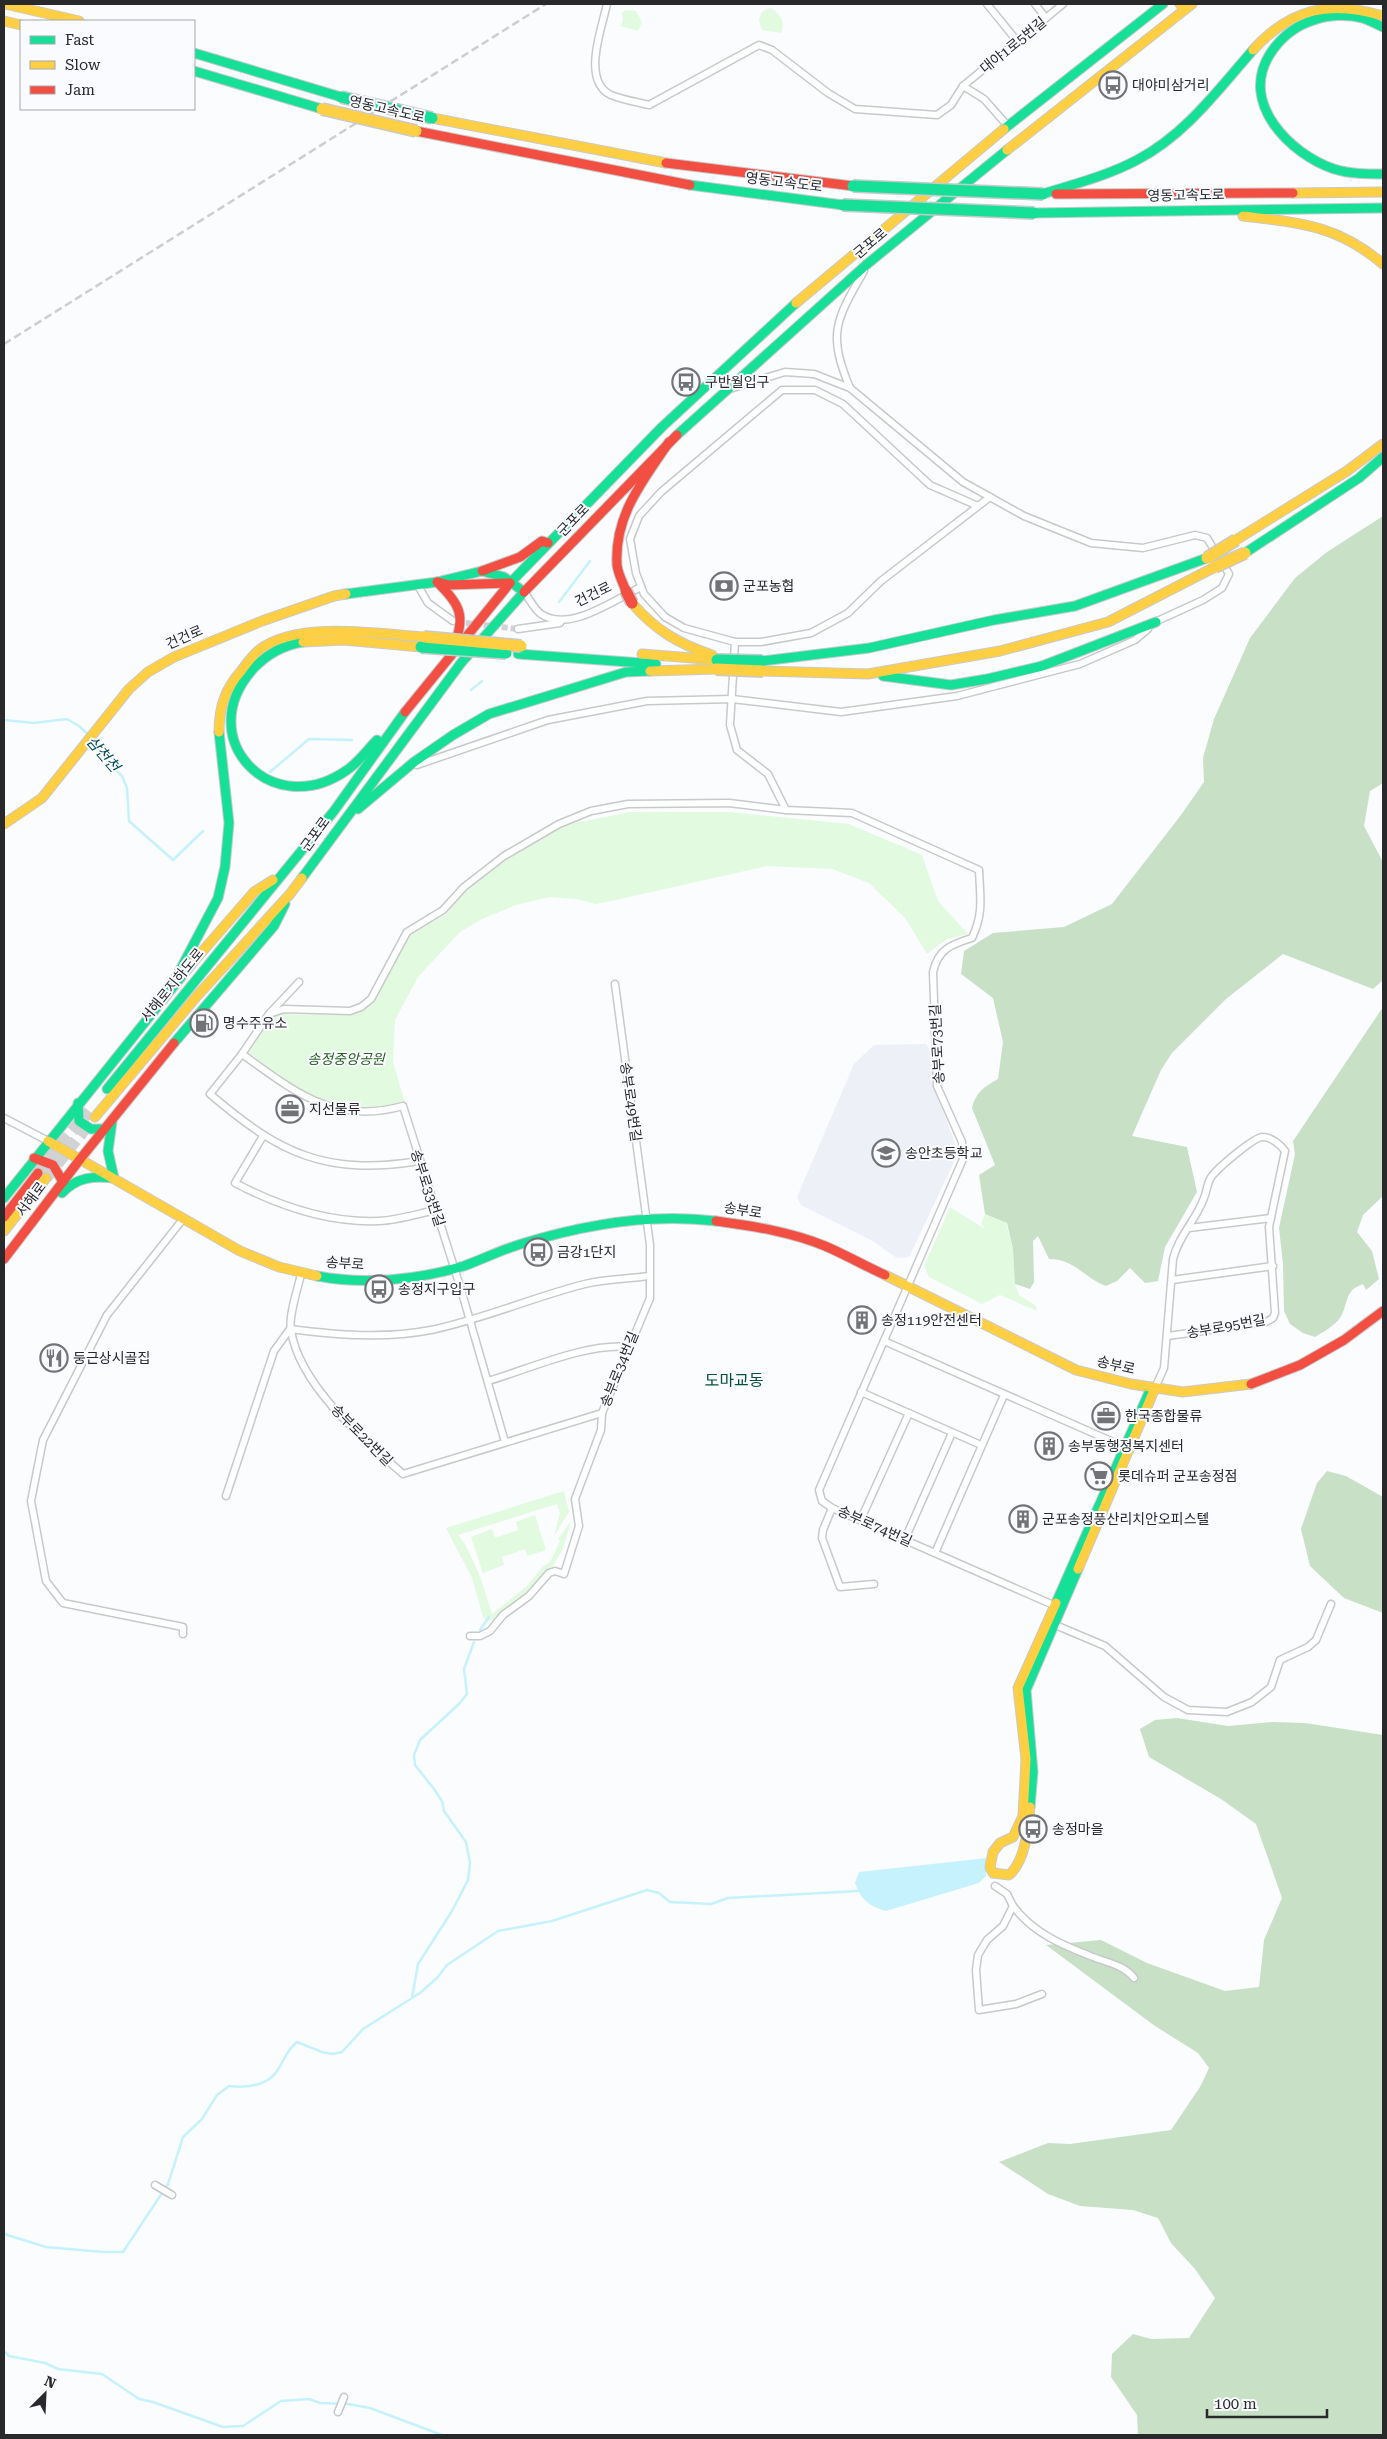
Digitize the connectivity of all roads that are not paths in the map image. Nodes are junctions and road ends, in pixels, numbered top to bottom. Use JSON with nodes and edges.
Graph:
{"nodes":[{"id":1,"x":5,"y":4,"type":"edge"},
{"id":2,"x":32,"y":4,"type":"edge"},
{"id":3,"x":607,"y":4,"type":"edge"},
{"id":4,"x":987,"y":4,"type":"edge"},
{"id":5,"x":1035,"y":4,"type":"edge"},
{"id":6,"x":1063,"y":4,"type":"edge"},
{"id":7,"x":1163,"y":4,"type":"edge"},
{"id":8,"x":1186,"y":6,"type":"edge"},
{"id":9,"x":1383,"y":16,"type":"edge"},
{"id":10,"x":1046,"y":18,"type":"junction"},
{"id":11,"x":75,"y":20,"type":"edge"},
{"id":12,"x":85,"y":20,"type":"edge"},
{"id":13,"x":4,"y":21,"type":"edge"},
{"id":14,"x":20,"y":25,"type":"edge"},
{"id":15,"x":1383,"y":27,"type":"edge"},
{"id":16,"x":1017,"y":41,"type":"junction"},
{"id":17,"x":195,"y":53,"type":"edge"},
{"id":18,"x":195,"y":71,"type":"edge"},
{"id":19,"x":963,"y":86,"type":"junction"},
{"id":20,"x":1007,"y":125,"type":"junction"},
{"id":21,"x":1383,"y":174,"type":"edge"},
{"id":22,"x":1383,"y":192,"type":"edge"},
{"id":23,"x":1043,"y":194,"type":"junction"},
{"id":24,"x":1383,"y":208,"type":"edge"},
{"id":25,"x":1194,"y":210,"type":"junction"},
{"id":26,"x":1383,"y":264,"type":"edge"},
{"id":27,"x":866,"y":265,"type":"junction"},
{"id":28,"x":850,"y":388,"type":"junction"},
{"id":29,"x":729,"y":389,"type":"junction"},
{"id":30,"x":1383,"y":436,"type":"edge"},
{"id":31,"x":669,"y":442,"type":"junction"},
{"id":32,"x":1383,"y":444,"type":"edge"},
{"id":33,"x":1383,"y":457,"type":"edge"},
{"id":34,"x":1383,"y":463,"type":"edge"},
{"id":35,"x":1347,"y":471,"type":"junction"},
{"id":36,"x":1359,"y":478,"type":"junction"},
{"id":37,"x":990,"y":497,"type":"junction"},
{"id":38,"x":978,"y":506,"type":"junction"},
{"id":39,"x":548,"y":543,"type":"junction"},
{"id":40,"x":482,"y":571,"type":"junction"},
{"id":41,"x":437,"y":582,"type":"junction"},
{"id":42,"x":510,"y":583,"type":"junction"},
{"id":43,"x":417,"y":584,"type":"junction"},
{"id":44,"x":641,"y":587,"type":"junction"},
{"id":45,"x":524,"y":592,"type":"junction"},
{"id":46,"x":574,"y":620,"type":"junction"},
{"id":47,"x":453,"y":621,"type":"tunnel mouth"},
{"id":48,"x":1156,"y":622,"type":"junction"},
{"id":49,"x":518,"y":629,"type":"tunnel mouth"},
{"id":50,"x":423,"y":642,"type":"junction"},
{"id":51,"x":735,"y":642,"type":"junction"},
{"id":52,"x":450,"y":654,"type":"junction"},
{"id":53,"x":732,"y":661,"type":"junction"},
{"id":54,"x":716,"y":664,"type":"junction"},
{"id":55,"x":762,"y":666,"type":"junction"},
{"id":56,"x":868,"y":674,"type":"junction"},
{"id":57,"x":732,"y":699,"type":"junction"},
{"id":58,"x":402,"y":716,"type":"junction"},
{"id":59,"x":405,"y":770,"type":"junction"},
{"id":60,"x":786,"y":810,"type":"junction"},
{"id":61,"x":343,"y":822,"type":"junction"},
{"id":62,"x":4,"y":824,"type":"edge"},
{"id":63,"x":278,"y":877,"type":"junction"},
{"id":64,"x":290,"y":894,"type":"junction"},
{"id":65,"x":299,"y":982,"type":"dead end"},
{"id":66,"x":615,"y":984,"type":"dead end"},
{"id":67,"x":170,"y":989,"type":"junction"},
{"id":68,"x":269,"y":1014,"type":"junction"},
{"id":69,"x":242,"y":1054,"type":"junction"},
{"id":70,"x":78,"y":1103,"type":"junction"},
{"id":71,"x":4,"y":1118,"type":"edge"},
{"id":72,"x":109,"y":1125,"type":"junction"},
{"id":73,"x":263,"y":1136,"type":"junction"},
{"id":74,"x":48,"y":1141,"type":"junction"},
{"id":75,"x":34,"y":1158,"type":"junction"},
{"id":76,"x":81,"y":1158,"type":"junction"},
{"id":77,"x":419,"y":1161,"type":"junction"},
{"id":78,"x":114,"y":1178,"type":"junction"},
{"id":79,"x":63,"y":1182,"type":"junction"},
{"id":80,"x":4,"y":1198,"type":"edge"},
{"id":81,"x":436,"y":1210,"type":"junction"},
{"id":82,"x":4,"y":1217,"type":"edge"},
{"id":83,"x":1271,"y":1218,"type":"junction"},
{"id":84,"x":183,"y":1219,"type":"junction"},
{"id":85,"x":646,"y":1220,"type":"junction"},
{"id":86,"x":1188,"y":1228,"type":"junction"},
{"id":87,"x":4,"y":1232,"type":"edge"},
{"id":88,"x":6,"y":1255,"type":"edge"},
{"id":89,"x":1273,"y":1266,"type":"junction"},
{"id":90,"x":454,"y":1268,"type":"junction"},
{"id":91,"x":301,"y":1274,"type":"junction"},
{"id":92,"x":649,"y":1276,"type":"junction"},
{"id":93,"x":1172,"y":1280,"type":"junction"},
{"id":94,"x":907,"y":1286,"type":"junction"},
{"id":95,"x":1383,"y":1311,"type":"edge"},
{"id":96,"x":470,"y":1320,"type":"junction"},
{"id":97,"x":290,"y":1329,"type":"junction"},
{"id":98,"x":1168,"y":1336,"type":"junction"},
{"id":99,"x":884,"y":1341,"type":"junction"},
{"id":100,"x":628,"y":1347,"type":"junction"},
{"id":101,"x":488,"y":1382,"type":"junction"},
{"id":102,"x":1153,"y":1388,"type":"junction"},
{"id":103,"x":861,"y":1392,"type":"junction"},
{"id":104,"x":1004,"y":1395,"type":"junction"},
{"id":105,"x":602,"y":1413,"type":"junction"},
{"id":106,"x":909,"y":1413,"type":"junction"},
{"id":107,"x":952,"y":1433,"type":"junction"},
{"id":108,"x":501,"y":1443,"type":"junction"},
{"id":109,"x":981,"y":1445,"type":"junction"},
{"id":110,"x":1127,"y":1448,"type":"junction"},
{"id":111,"x":226,"y":1496,"type":"dead end"},
{"id":112,"x":832,"y":1508,"type":"junction"},
{"id":113,"x":861,"y":1519,"type":"junction"},
{"id":114,"x":905,"y":1539,"type":"junction"},
{"id":115,"x":935,"y":1552,"type":"junction"},
{"id":116,"x":874,"y":1584,"type":"dead end"},
{"id":117,"x":1331,"y":1604,"type":"dead end"},
{"id":118,"x":1057,"y":1606,"type":"junction"},
{"id":119,"x":1053,"y":1624,"type":"junction"},
{"id":120,"x":183,"y":1634,"type":"dead end"},
{"id":121,"x":470,"y":1636,"type":"dead end"},
{"id":122,"x":995,"y":1886,"type":"dead end"},
{"id":123,"x":1012,"y":1906,"type":"junction"},
{"id":124,"x":1134,"y":1978,"type":"dead end"},
{"id":125,"x":1042,"y":1994,"type":"dead end"},
{"id":126,"x":155,"y":2185,"type":"dead end"},
{"id":127,"x":172,"y":2195,"type":"dead end"},
{"id":128,"x":344,"y":2397,"type":"dead end"},
{"id":129,"x":338,"y":2412,"type":"dead end"}],
"edges":[{"from":1,"to":11,"type":"main road"},
{"from":2,"to":12,"type":"main road"},
{"from":3,"to":19,"type":"street"},
{"from":4,"to":16,"type":"street"},
{"from":5,"to":10,"type":"street"},
{"from":6,"to":10,"type":"street","name":"대야1로5번길"},
{"from":7,"to":20,"type":"main road","name":"군포로"},
{"from":8,"to":27,"type":"main road","name":"군포로"},
{"from":9,"to":23,"type":"main road"},
{"from":10,"to":16,"type":"street","name":"대야1로5번길"},
{"from":13,"to":14,"type":"main road"},
{"from":15,"to":21,"type":"main road"},
{"from":16,"to":19,"type":"street","name":"대야1로5번길"},
{"from":17,"to":23,"type":"main road","name":"영동고속도로","bridge":true},
{"from":18,"to":25,"type":"main road","name":"영동고속도로","bridge":true},
{"from":19,"to":20,"type":"street"},
{"from":20,"to":39,"type":"main road","name":"군포로"},
{"from":22,"to":23,"type":"main road","name":"영동고속도로"},
{"from":24,"to":25,"type":"main road","name":"영동고속도로"},
{"from":25,"to":26,"type":"main road"},
{"from":27,"to":28,"type":"street"},
{"from":27,"to":29,"type":"main road","name":"군포로"},
{"from":28,"to":29,"type":"street"},
{"from":28,"to":37,"type":"street"},
{"from":29,"to":31,"type":"main road","name":"군포로"},
{"from":30,"to":35,"type":"main road"},
{"from":31,"to":45,"type":"main road","name":"군포로"},
{"from":31,"to":53,"type":"main road","bridge":true},
{"from":32,"to":35,"type":"main road"},
{"from":33,"to":36,"type":"main road"},
{"from":34,"to":36,"type":"main road"},
{"from":35,"to":55,"type":"main road","bridge":true},
{"from":36,"to":56,"type":"main road","bridge":true},
{"from":37,"to":38,"type":"street"},
{"from":37,"to":48,"type":"street"},
{"from":38,"to":44,"type":"street"},
{"from":38,"to":51,"type":"street"},
{"from":39,"to":40,"type":"main road"},
{"from":39,"to":42,"type":"main road","name":"군포로"},
{"from":40,"to":41,"type":"main road","name":"건건로"},
{"from":40,"to":42,"type":"main road","name":"건건로"},
{"from":41,"to":42,"type":"main road","name":"건건로"},
{"from":41,"to":43,"type":"main road","name":"건건로"},
{"from":41,"to":52,"type":"main road"},
{"from":42,"to":45,"type":"main road","name":"건건로"},
{"from":42,"to":52,"type":"main road","name":"군포로"},
{"from":43,"to":47,"type":"street"},
{"from":43,"to":62,"type":"main road","name":"건건로"},
{"from":44,"to":46,"type":"street","name":"건건로"},
{"from":44,"to":51,"type":"street"},
{"from":45,"to":46,"type":"street","name":"건건로"},
{"from":45,"to":61,"type":"main road","name":"군포로"},
{"from":46,"to":49,"type":"street"},
{"from":48,"to":56,"type":"main road"},
{"from":48,"to":57,"type":"street"},
{"from":50,"to":54,"type":"main road","bridge":true},
{"from":50,"to":58,"type":"main road"},
{"from":50,"to":67,"type":"main road"},
{"from":51,"to":57,"type":"street"},
{"from":52,"to":58,"type":"main road","name":"군포로"},
{"from":53,"to":54,"type":"main road","bridge":true},
{"from":53,"to":55,"type":"main road","bridge":true},
{"from":54,"to":55,"type":"main road","bridge":true},
{"from":54,"to":59,"type":"main road"},
{"from":55,"to":56,"type":"main road"},
{"from":57,"to":59,"type":"street"},
{"from":57,"to":60,"type":"street"},
{"from":58,"to":63,"type":"main road","name":"군포로"},
{"from":59,"to":61,"type":"main road"},
{"from":60,"to":68,"type":"street"},
{"from":60,"to":94,"type":"street","name":"송부로73번길"},
{"from":61,"to":64,"type":"main road","name":"군포로"},
{"from":63,"to":64,"type":"main road","name":"서해로지하도로"},
{"from":63,"to":67,"type":"main road","name":"군포로"},
{"from":64,"to":72,"type":"main road","name":"군포로"},
{"from":65,"to":68,"type":"street"},
{"from":66,"to":85,"type":"street","name":"송부로49번길"},
{"from":67,"to":70,"type":"main road","name":"군포로"},
{"from":68,"to":69,"type":"street"},
{"from":69,"to":73,"type":"street"},
{"from":69,"to":77,"type":"street","name":"송부로33번길"},
{"from":70,"to":72,"type":"main road"},
{"from":70,"to":74,"type":"main road","name":"군포로"},
{"from":71,"to":74,"type":"street"},
{"from":72,"to":76,"type":"main road","name":"군포로"},
{"from":72,"to":78,"type":"main road"},
{"from":73,"to":77,"type":"street"},
{"from":73,"to":81,"type":"street"},
{"from":74,"to":75,"type":"main road","name":"서해로"},
{"from":74,"to":76,"type":"main road","name":"송부로"},
{"from":75,"to":79,"type":"main road"},
{"from":75,"to":80,"type":"main road","name":"서해로"},
{"from":76,"to":78,"type":"main road","name":"송부로"},
{"from":76,"to":79,"type":"main road","name":"서해로"},
{"from":77,"to":81,"type":"street","name":"송부로33번길"},
{"from":78,"to":84,"type":"main road","name":"송부로"},
{"from":78,"to":88,"type":"main road"},
{"from":79,"to":88,"type":"main road","name":"서해로"},
{"from":81,"to":90,"type":"street","name":"송부로33번길"},
{"from":82,"to":87,"type":"main road"},
{"from":83,"to":86,"type":"street"},
{"from":83,"to":86,"type":"street","name":"송부로95번길"},
{"from":83,"to":89,"type":"street","name":"송부로95번길"},
{"from":84,"to":91,"type":"main road","name":"송부로"},
{"from":84,"to":120,"type":"street"},
{"from":85,"to":90,"type":"main road","name":"송부로"},
{"from":85,"to":92,"type":"street","name":"송부로34번길"},
{"from":85,"to":94,"type":"main road","name":"송부로"},
{"from":86,"to":93,"type":"street","name":"송부로95번길"},
{"from":89,"to":93,"type":"street"},
{"from":89,"to":98,"type":"street","name":"송부로95번길"},
{"from":90,"to":91,"type":"main road","name":"송부로"},
{"from":90,"to":96,"type":"street","name":"송부로33번길"},
{"from":91,"to":97,"type":"street","name":"송부로22번길"},
{"from":92,"to":96,"type":"street"},
{"from":92,"to":100,"type":"street","name":"송부로34번길"},
{"from":93,"to":98,"type":"street","name":"송부로95번길"},
{"from":94,"to":99,"type":"street","name":"송부로74번길"},
{"from":94,"to":102,"type":"main road","name":"송부로"},
{"from":95,"to":102,"type":"main road","name":"송부로"},
{"from":96,"to":97,"type":"street"},
{"from":96,"to":101,"type":"street","name":"송부로33번길"},
{"from":97,"to":108,"type":"street","name":"송부로22번길"},
{"from":97,"to":111,"type":"street"},
{"from":98,"to":102,"type":"street","name":"송부로95번길"},
{"from":99,"to":103,"type":"street","name":"송부로74번길"},
{"from":99,"to":104,"type":"street"},
{"from":100,"to":101,"type":"street"},
{"from":100,"to":105,"type":"street","name":"송부로34번길"},
{"from":101,"to":108,"type":"street","name":"송부로33번길"},
{"from":102,"to":110,"type":"main road"},
{"from":103,"to":106,"type":"street"},
{"from":103,"to":112,"type":"street","name":"송부로74번길"},
{"from":104,"to":109,"type":"street"},
{"from":104,"to":110,"type":"street"},
{"from":105,"to":108,"type":"street","name":"송부로34번길"},
{"from":105,"to":121,"type":"street"},
{"from":106,"to":107,"type":"street"},
{"from":106,"to":113,"type":"street"},
{"from":107,"to":109,"type":"street"},
{"from":107,"to":114,"type":"street"},
{"from":109,"to":115,"type":"street"},
{"from":110,"to":118,"type":"main road"},
{"from":112,"to":113,"type":"street","name":"송부로74번길"},
{"from":112,"to":116,"type":"street"},
{"from":113,"to":114,"type":"street","name":"송부로74번길"},
{"from":114,"to":115,"type":"street","name":"송부로74번길"},
{"from":115,"to":118,"type":"street","name":"송부로74번길"},
{"from":117,"to":119,"type":"street"},
{"from":118,"to":119,"type":"main road"},
{"from":118,"to":119,"type":"main road"},
{"from":122,"to":123,"type":"street"},
{"from":123,"to":124,"type":"street"},
{"from":123,"to":125,"type":"street"},
{"from":126,"to":127,"type":"street"},
{"from":128,"to":129,"type":"street"}]}
